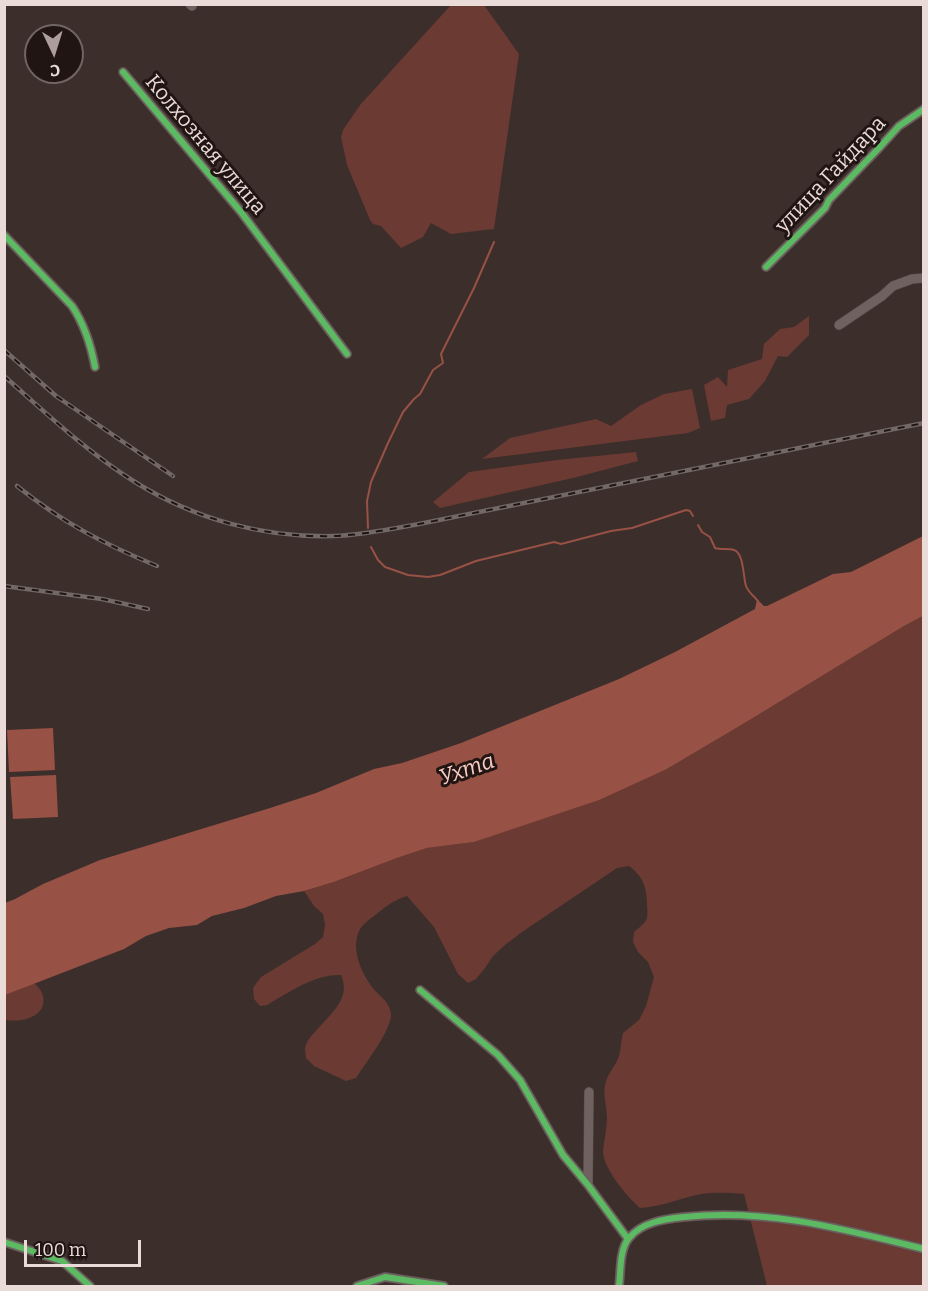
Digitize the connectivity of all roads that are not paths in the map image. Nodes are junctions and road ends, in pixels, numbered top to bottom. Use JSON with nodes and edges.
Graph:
{"nodes":[{"id":1,"x":123,"y":72,"type":"dead end"},
{"id":2,"x":924,"y":109,"type":"edge"},
{"id":3,"x":4,"y":235,"type":"edge"},
{"id":4,"x":766,"y":267,"type":"dead end"},
{"id":5,"x":924,"y":278,"type":"edge"},
{"id":6,"x":840,"y":325,"type":"dead end"},
{"id":7,"x":347,"y":354,"type":"dead end"},
{"id":8,"x":95,"y":367,"type":"dead end"},
{"id":9,"x":420,"y":990,"type":"dead end"},
{"id":10,"x":589,"y":1092,"type":"dead end"},
{"id":11,"x":588,"y":1185,"type":"junction"},
{"id":12,"x":628,"y":1239,"type":"junction"},
{"id":13,"x":4,"y":1242,"type":"edge"},
{"id":14,"x":924,"y":1249,"type":"edge"},
{"id":15,"x":440,"y":1286,"type":"edge"},
{"id":16,"x":90,"y":1287,"type":"edge"},
{"id":17,"x":357,"y":1287,"type":"edge"},
{"id":18,"x":619,"y":1287,"type":"edge"}],
"edges":[{"from":1,"to":7,"type":"street","name":"Колхозная улица"},
{"from":2,"to":4,"type":"street","name":"улица Гайдара"},
{"from":3,"to":8,"type":"street"},
{"from":5,"to":6,"type":"street"},
{"from":9,"to":11,"type":"street"},
{"from":10,"to":11,"type":"street"},
{"from":11,"to":12,"type":"street"},
{"from":12,"to":14,"type":"street"},
{"from":12,"to":18,"type":"street"},
{"from":13,"to":16,"type":"street"},
{"from":15,"to":17,"type":"street"}]}
